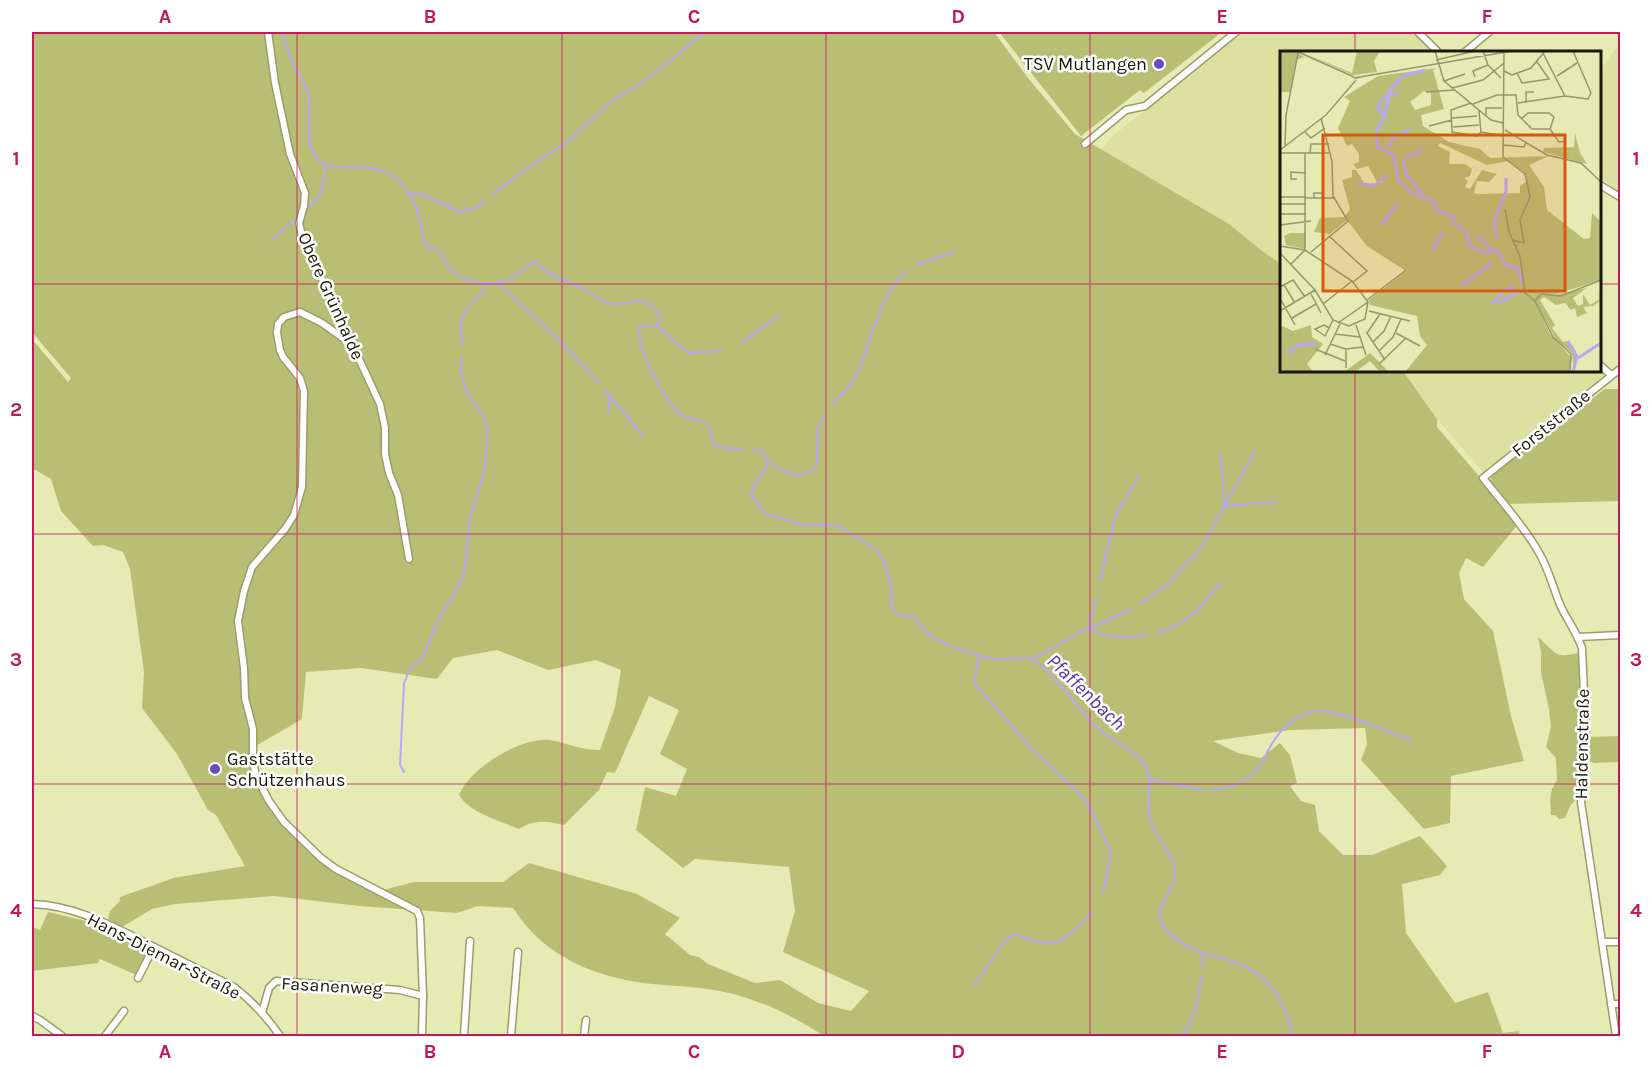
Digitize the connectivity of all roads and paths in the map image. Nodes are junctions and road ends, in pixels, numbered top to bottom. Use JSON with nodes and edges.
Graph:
{"nodes":[{"id":1,"x":268,"y":32,"type":"edge"},
{"id":2,"x":1236,"y":32,"type":"edge"},
{"id":3,"x":1418,"y":32,"type":"edge"},
{"id":4,"x":1490,"y":32,"type":"edge"},
{"id":5,"x":1437,"y":51,"type":"edge"},
{"id":6,"x":1466,"y":51,"type":"edge"},
{"id":7,"x":1085,"y":144,"type":"dead end"},
{"id":8,"x":1601,"y":185,"type":"edge"},
{"id":9,"x":1620,"y":196,"type":"edge"},
{"id":10,"x":354,"y":346,"type":"junction"},
{"id":11,"x":1601,"y":367,"type":"edge"},
{"id":12,"x":1620,"y":369,"type":"edge"},
{"id":13,"x":1611,"y":375,"type":"junction"},
{"id":14,"x":1483,"y":478,"type":"joint"},
{"id":15,"x":409,"y":559,"type":"dead end"},
{"id":16,"x":1620,"y":635,"type":"edge"},
{"id":17,"x":1578,"y":637,"type":"junction"},
{"id":18,"x":32,"y":904,"type":"edge"},
{"id":19,"x":470,"y":941,"type":"dead end"},
{"id":20,"x":1603,"y":942,"type":"junction"},
{"id":21,"x":1620,"y":942,"type":"edge"},
{"id":22,"x":154,"y":947,"type":"junction"},
{"id":23,"x":518,"y":951,"type":"dead end"},
{"id":24,"x":138,"y":978,"type":"dead end"},
{"id":25,"x":423,"y":996,"type":"junction"},
{"id":26,"x":1611,"y":1004,"type":"junction"},
{"id":27,"x":1620,"y":1004,"type":"edge"},
{"id":28,"x":124,"y":1011,"type":"dead end"},
{"id":29,"x":262,"y":1013,"type":"junction"},
{"id":30,"x":32,"y":1016,"type":"edge"},
{"id":31,"x":586,"y":1020,"type":"dead end"},
{"id":32,"x":62,"y":1036,"type":"edge"},
{"id":33,"x":105,"y":1036,"type":"edge"},
{"id":34,"x":280,"y":1036,"type":"edge"},
{"id":35,"x":422,"y":1036,"type":"edge"},
{"id":36,"x":464,"y":1036,"type":"edge"},
{"id":37,"x":511,"y":1036,"type":"edge"},
{"id":38,"x":584,"y":1036,"type":"edge"},
{"id":39,"x":1616,"y":1036,"type":"edge"}],
"edges":[{"from":1,"to":10,"type":"street","name":"Obere Grünhalde"},
{"from":2,"to":7,"type":"street"},
{"from":3,"to":5,"type":"street"},
{"from":4,"to":6,"type":"street"},
{"from":8,"to":9,"type":"street"},
{"from":10,"to":15,"type":"street","name":"Obere Grünhalde"},
{"from":10,"to":25,"type":"street"},
{"from":11,"to":13,"type":"street"},
{"from":12,"to":13,"type":"street","name":"Forststraße"},
{"from":13,"to":14,"type":"street","name":"Forststraße"},
{"from":14,"to":17,"type":"street","name":"Haldenstraße"},
{"from":16,"to":17,"type":"street"},
{"from":17,"to":20,"type":"street","name":"Haldenstraße"},
{"from":18,"to":22,"type":"street","name":"Hans-Diemar-Straße"},
{"from":19,"to":36,"type":"street"},
{"from":20,"to":21,"type":"street"},
{"from":20,"to":26,"type":"street","name":"Haldenstraße"},
{"from":22,"to":24,"type":"street"},
{"from":22,"to":29,"type":"street","name":"Hans-Diemar-Straße"},
{"from":23,"to":37,"type":"street"},
{"from":25,"to":29,"type":"street","name":"Fasanenweg"},
{"from":25,"to":35,"type":"street"},
{"from":26,"to":27,"type":"street"},
{"from":26,"to":39,"type":"street","name":"Haldenstraße"},
{"from":28,"to":33,"type":"street"},
{"from":29,"to":34,"type":"street","name":"Hans-Diemar-Straße"},
{"from":30,"to":32,"type":"street"},
{"from":31,"to":38,"type":"street"}]}
